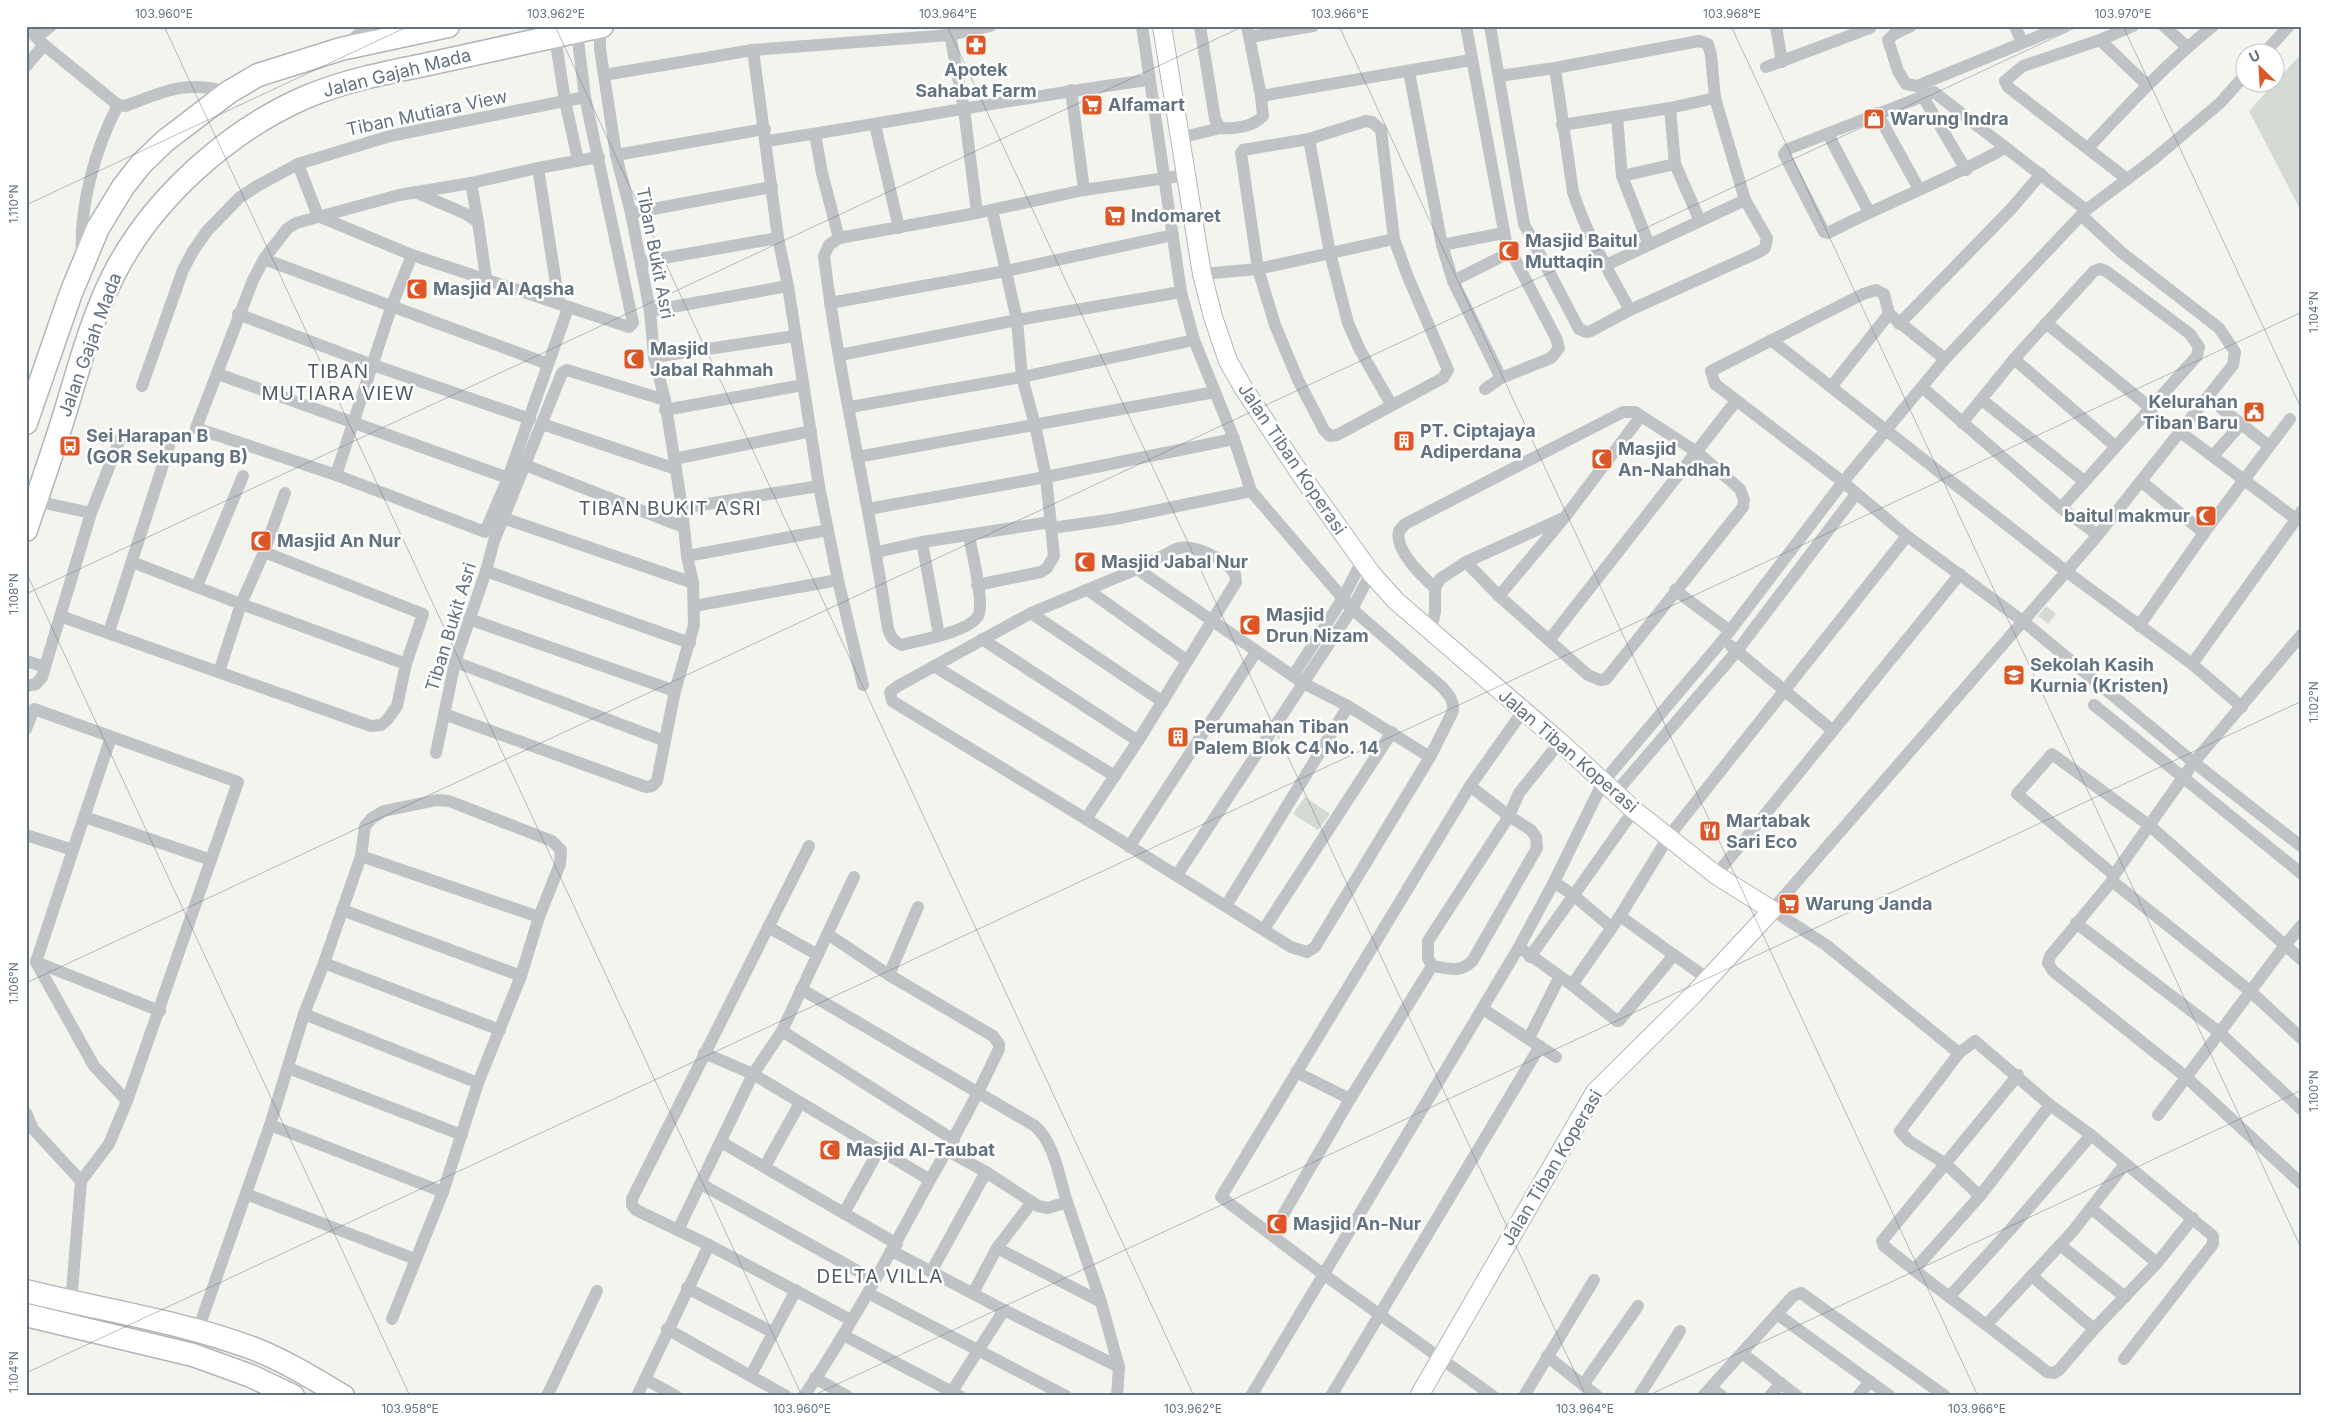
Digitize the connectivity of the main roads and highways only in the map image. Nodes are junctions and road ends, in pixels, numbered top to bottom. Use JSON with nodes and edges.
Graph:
{"nodes":[{"id":1,"x":448,"y":26,"type":"edge"},
{"id":2,"x":601,"y":26,"type":"edge"},
{"id":3,"x":26,"y":423,"type":"edge"},
{"id":4,"x":26,"y":530,"type":"edge"},
{"id":5,"x":26,"y":1279,"type":"edge"},
{"id":6,"x":26,"y":1291,"type":"edge"},
{"id":7,"x":71,"y":1303,"type":"junction"},
{"id":8,"x":26,"y":1315,"type":"edge"},
{"id":9,"x":293,"y":1396,"type":"edge"},
{"id":10,"x":343,"y":1396,"type":"edge"}],
"edges":[{"from":1,"to":3,"type":"highway","name":"Jalan Gajah Mada"},
{"from":2,"to":4,"type":"highway","name":"Jalan Gajah Mada"},
{"from":5,"to":7,"type":"highway"},
{"from":6,"to":7,"type":"highway"},
{"from":7,"to":10,"type":"highway"},
{"from":8,"to":9,"type":"highway"}]}
